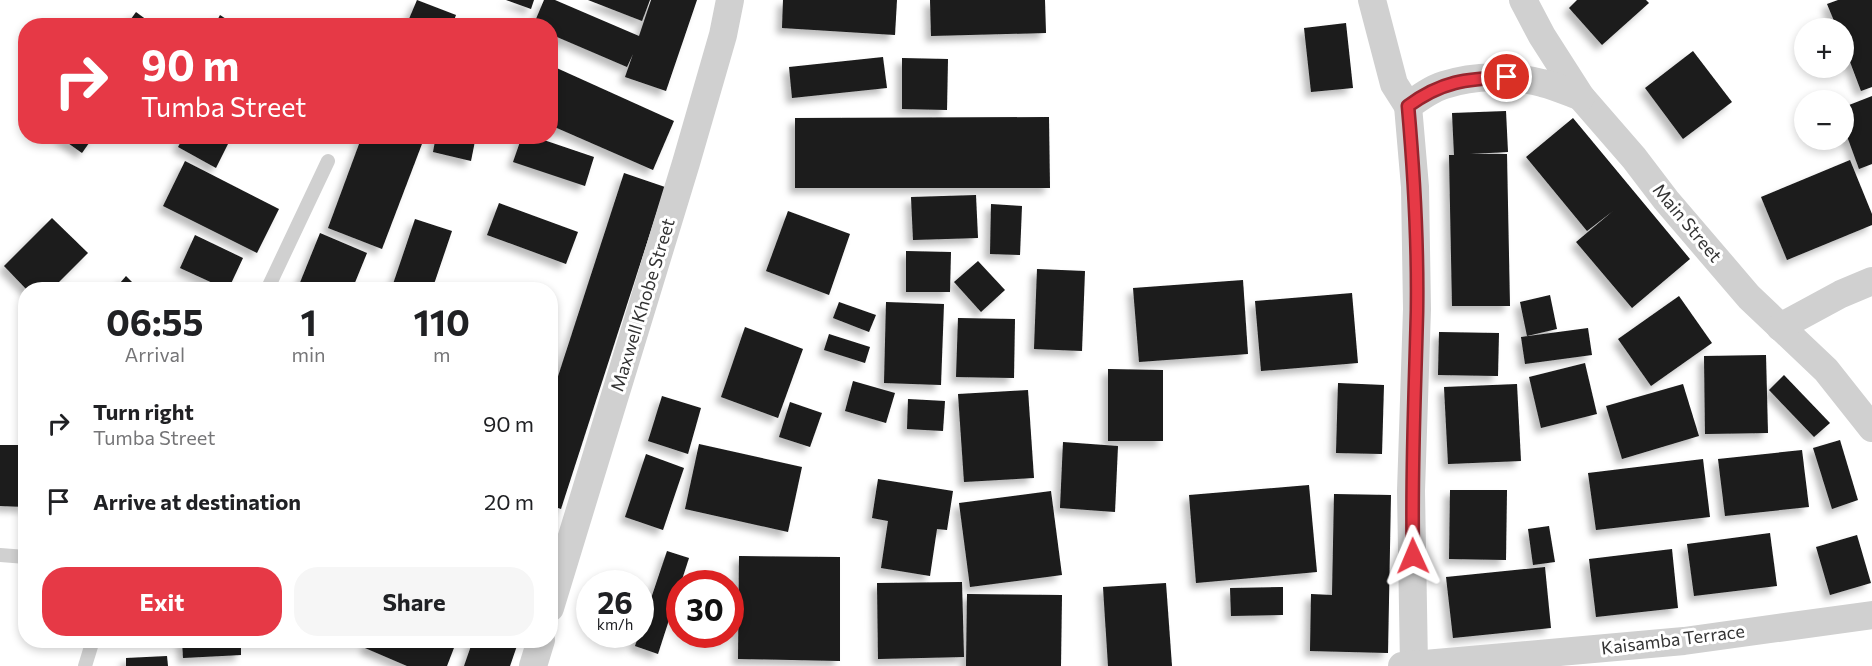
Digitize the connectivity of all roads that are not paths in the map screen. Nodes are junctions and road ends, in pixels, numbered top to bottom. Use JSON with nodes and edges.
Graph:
{"nodes":[{"id":1,"x":730,"y":0,"type":"edge"},
{"id":2,"x":1372,"y":0,"type":"edge"},
{"id":3,"x":1524,"y":1,"type":"edge"},
{"id":4,"x":1581,"y":97,"type":"junction"},
{"id":5,"x":1408,"y":106,"type":"junction"},
{"id":6,"x":328,"y":161,"type":"dead end"},
{"id":7,"x":1872,"y":281,"type":"edge"},
{"id":8,"x":271,"y":282,"type":"edge"},
{"id":9,"x":1780,"y":327,"type":"junction"},
{"id":10,"x":1872,"y":428,"type":"edge"},
{"id":11,"x":0,"y":555,"type":"edge"},
{"id":12,"x":18,"y":556,"type":"edge"},
{"id":13,"x":558,"y":582,"type":"edge"},
{"id":14,"x":1872,"y":615,"type":"edge"},
{"id":15,"x":91,"y":648,"type":"edge"},
{"id":16,"x":539,"y":648,"type":"edge"},
{"id":17,"x":85,"y":666,"type":"edge"},
{"id":18,"x":533,"y":666,"type":"edge"},
{"id":19,"x":1402,"y":666,"type":"edge"},
{"id":20,"x":1414,"y":666,"type":"edge"}],
"edges":[{"from":1,"to":13,"type":"street","name":"Maxwell Khobe Street"},
{"from":2,"to":5,"type":"street"},
{"from":3,"to":4,"type":"street","name":"Main Street"},
{"from":4,"to":5,"type":"street"},
{"from":4,"to":9,"type":"street","name":"Main Street"},
{"from":5,"to":20,"type":"street"},
{"from":6,"to":8,"type":"lane"},
{"from":7,"to":9,"type":"street"},
{"from":9,"to":10,"type":"street","name":"Main Street"},
{"from":11,"to":12,"type":"lane"},
{"from":14,"to":20,"type":"street","name":"Kaisamba Terrace"},
{"from":15,"to":17,"type":"lane"},
{"from":16,"to":18,"type":"street"},
{"from":19,"to":20,"type":"street","name":"Kaisamba Terrace"}]}
